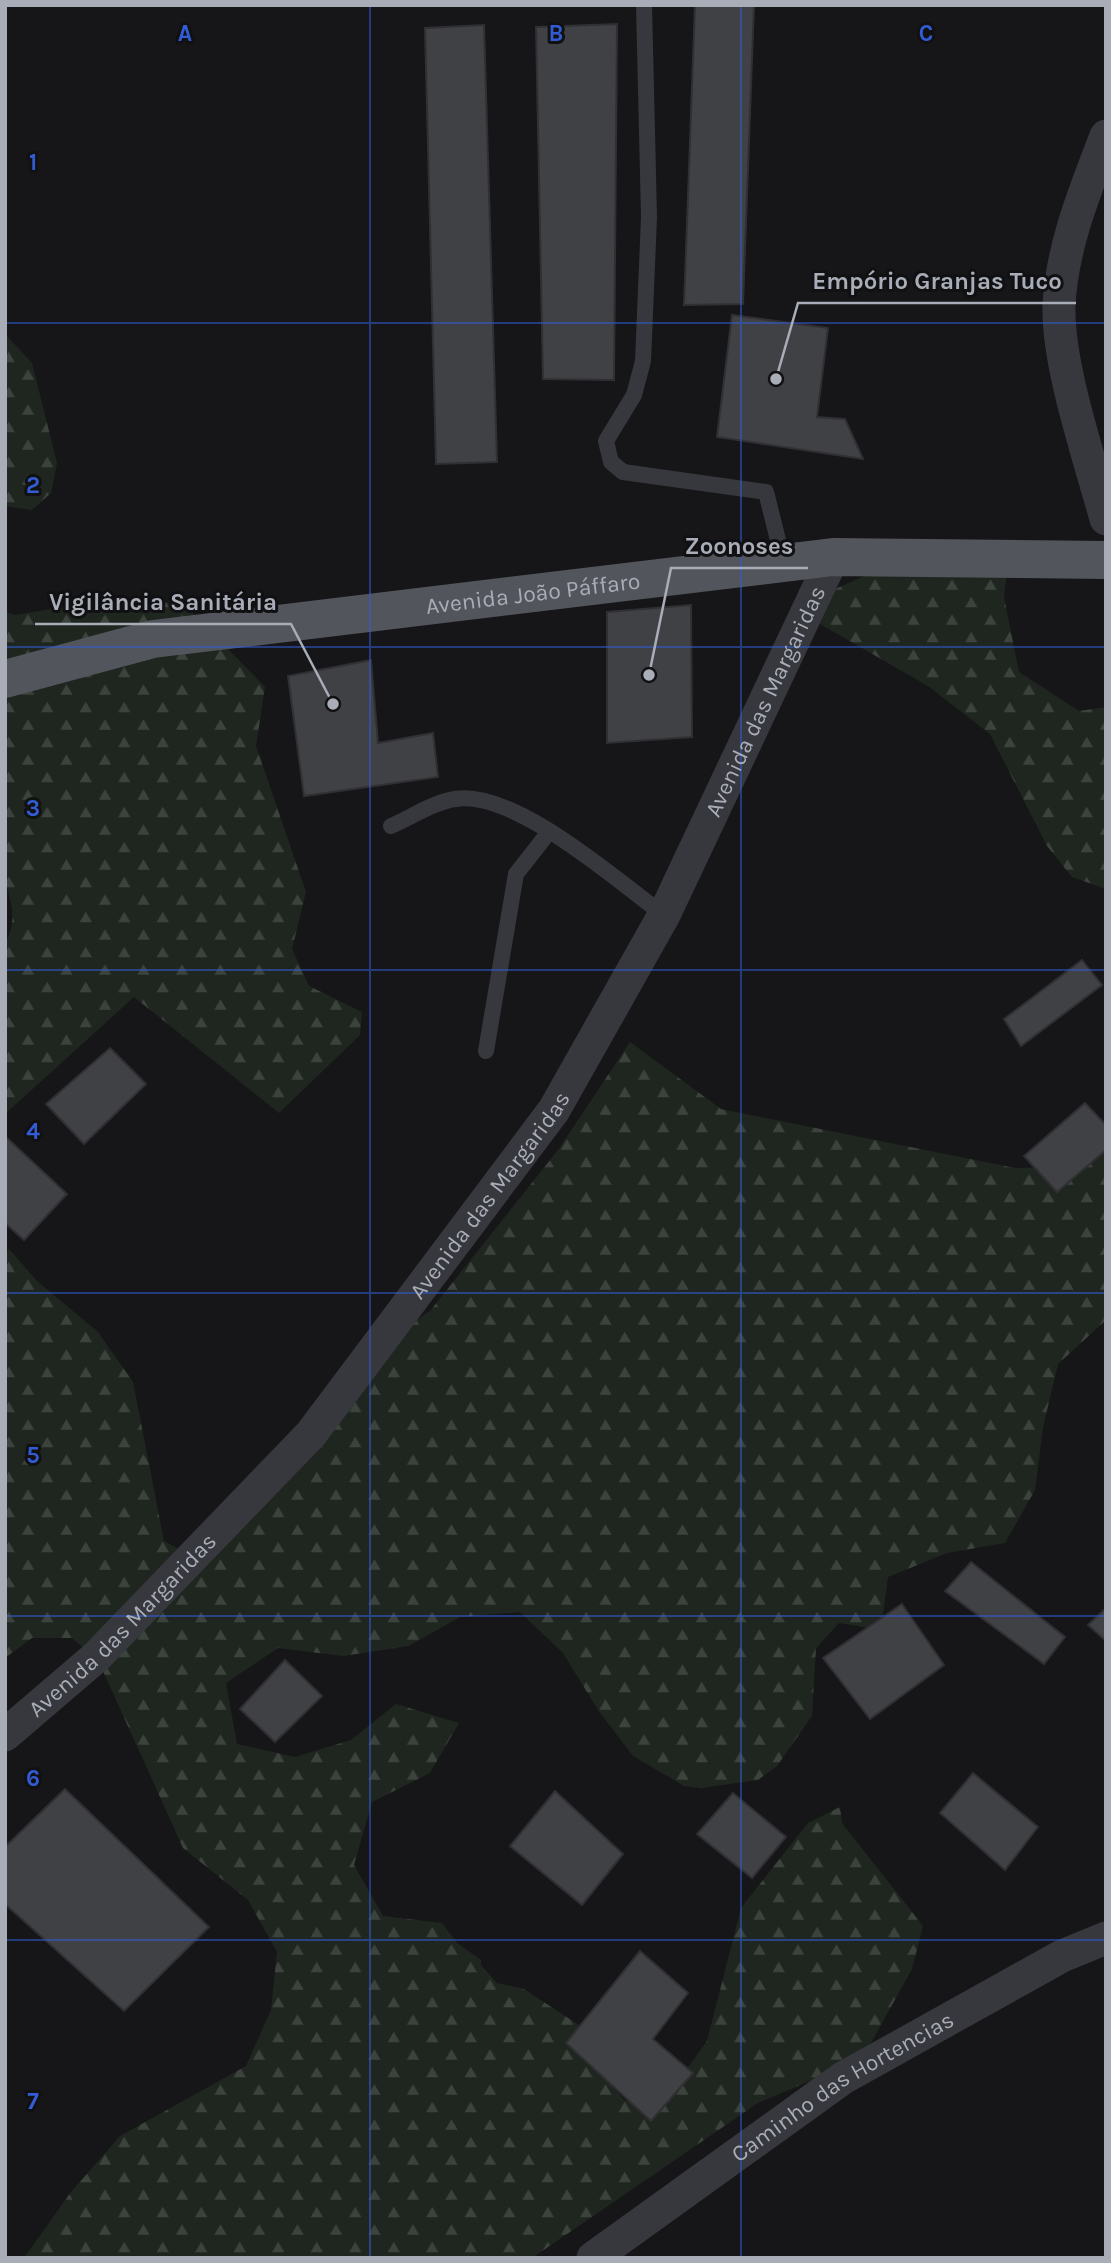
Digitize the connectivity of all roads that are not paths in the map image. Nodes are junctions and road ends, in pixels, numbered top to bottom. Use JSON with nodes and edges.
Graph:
{"nodes":[{"id":1,"x":644,"y":5,"type":"edge"},
{"id":2,"x":1106,"y":136,"type":"edge"},
{"id":3,"x":1106,"y":519,"type":"edge"},
{"id":4,"x":833,"y":557,"type":"junction"},
{"id":5,"x":1106,"y":560,"type":"edge"},
{"id":6,"x":784,"y":564,"type":"junction"},
{"id":7,"x":5,"y":679,"type":"edge"},
{"id":8,"x":391,"y":826,"type":"dead end"},
{"id":9,"x":549,"y":832,"type":"junction"},
{"id":10,"x":664,"y":915,"type":"junction"},
{"id":11,"x":486,"y":1051,"type":"dead end"},
{"id":12,"x":5,"y":1735,"type":"edge"},
{"id":13,"x":1106,"y":1938,"type":"edge"},
{"id":14,"x":593,"y":2258,"type":"edge"}],
"edges":[{"from":1,"to":6,"type":"lane"},
{"from":2,"to":3,"type":"street"},
{"from":4,"to":5,"type":"main road","name":"Avenida João Páffaro"},
{"from":4,"to":6,"type":"main road","name":"Avenida João Páffaro"},
{"from":4,"to":10,"type":"street","name":"Avenida das Margaridas"},
{"from":6,"to":7,"type":"main road","name":"Avenida João Páffaro"},
{"from":8,"to":9,"type":"lane"},
{"from":9,"to":10,"type":"lane"},
{"from":9,"to":11,"type":"lane"},
{"from":10,"to":12,"type":"street","name":"Avenida das Margaridas"},
{"from":13,"to":14,"type":"street","name":"Caminho das Hortencias"}]}
